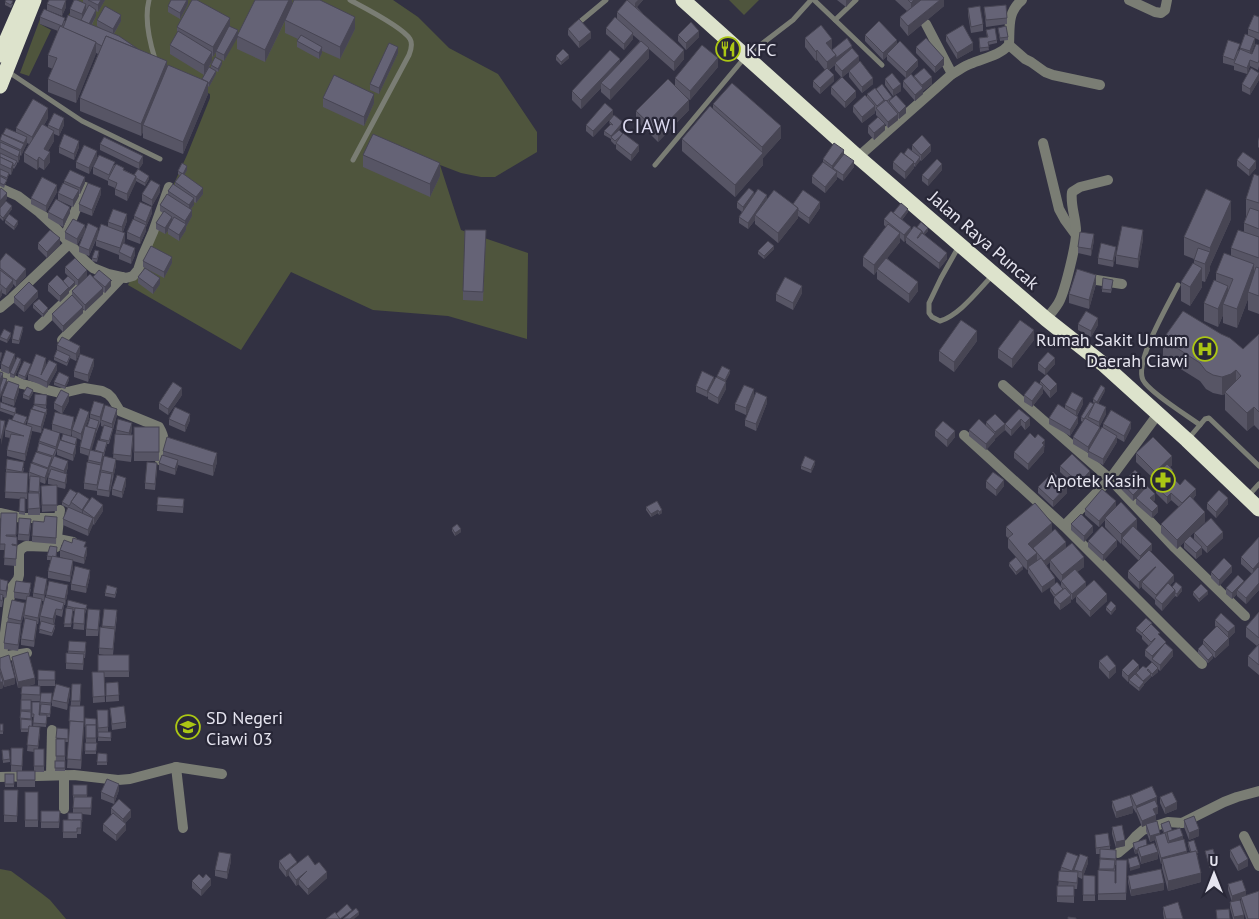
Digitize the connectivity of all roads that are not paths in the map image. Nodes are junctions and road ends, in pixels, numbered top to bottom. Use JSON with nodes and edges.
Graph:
{"nodes":[{"id":1,"x":24,"y":0,"type":"edge"},
{"id":2,"x":34,"y":0,"type":"edge"},
{"id":3,"x":149,"y":0,"type":"edge"},
{"id":4,"x":350,"y":0,"type":"edge"},
{"id":5,"x":606,"y":0,"type":"edge"},
{"id":6,"x":684,"y":0,"type":"edge"},
{"id":7,"x":812,"y":0,"type":"edge"},
{"id":8,"x":856,"y":0,"type":"edge"},
{"id":9,"x":1022,"y":0,"type":"edge"},
{"id":10,"x":1129,"y":0,"type":"edge"},
{"id":11,"x":1167,"y":0,"type":"edge"},
{"id":12,"x":835,"y":20,"type":"junction"},
{"id":13,"x":926,"y":24,"type":"dead end"},
{"id":14,"x":576,"y":26,"type":"edge"},
{"id":15,"x":1009,"y":45,"type":"junction"},
{"id":16,"x":0,"y":55,"type":"edge"},
{"id":17,"x":746,"y":56,"type":"junction"},
{"id":18,"x":154,"y":59,"type":"edge"},
{"id":19,"x":882,"y":65,"type":"dead end"},
{"id":20,"x":3,"y":70,"type":"edge"},
{"id":21,"x":952,"y":74,"type":"junction"},
{"id":22,"x":1100,"y":85,"type":"dead end"},
{"id":23,"x":0,"y":86,"type":"edge"},
{"id":24,"x":1043,"y":143,"type":"dead end"},
{"id":25,"x":858,"y":157,"type":"junction"},
{"id":26,"x":160,"y":159,"type":"dead end"},
{"id":27,"x":354,"y":160,"type":"dead end"},
{"id":28,"x":655,"y":165,"type":"dead end"},
{"id":29,"x":1108,"y":180,"type":"dead end"},
{"id":30,"x":85,"y":187,"type":"edge"},
{"id":31,"x":169,"y":187,"type":"edge"},
{"id":32,"x":0,"y":188,"type":"edge"},
{"id":33,"x":1076,"y":235,"type":"junction"},
{"id":34,"x":67,"y":241,"type":"junction"},
{"id":35,"x":960,"y":244,"type":"junction"},
{"id":36,"x":99,"y":270,"type":"junction"},
{"id":37,"x":994,"y":274,"type":"junction"},
{"id":38,"x":1068,"y":275,"type":"junction"},
{"id":39,"x":122,"y":277,"type":"junction"},
{"id":40,"x":1122,"y":284,"type":"dead end"},
{"id":41,"x":1178,"y":285,"type":"dead end"},
{"id":42,"x":0,"y":308,"type":"edge"},
{"id":43,"x":1046,"y":319,"type":"junction"},
{"id":44,"x":39,"y":326,"type":"dead end"},
{"id":45,"x":62,"y":340,"type":"edge"},
{"id":46,"x":0,"y":374,"type":"edge"},
{"id":47,"x":1003,"y":385,"type":"dead end"},
{"id":48,"x":1158,"y":414,"type":"junction"},
{"id":49,"x":1200,"y":425,"type":"junction"},
{"id":50,"x":964,"y":435,"type":"dead end"},
{"id":51,"x":1187,"y":440,"type":"junction"},
{"id":52,"x":160,"y":460,"type":"edge"},
{"id":53,"x":1259,"y":466,"type":"edge"},
{"id":54,"x":1110,"y":479,"type":"junction"},
{"id":55,"x":1259,"y":484,"type":"edge"},
{"id":56,"x":1246,"y":497,"type":"junction"},
{"id":57,"x":1259,"y":509,"type":"edge"},
{"id":58,"x":0,"y":513,"type":"edge"},
{"id":59,"x":1064,"y":526,"type":"junction"},
{"id":60,"x":58,"y":540,"type":"junction"},
{"id":61,"x":73,"y":542,"type":"edge"},
{"id":62,"x":1246,"y":616,"type":"dead end"},
{"id":63,"x":27,"y":653,"type":"edge"},
{"id":64,"x":1,"y":657,"type":"edge"},
{"id":65,"x":1202,"y":664,"type":"dead end"},
{"id":66,"x":52,"y":730,"type":"dead end"},
{"id":67,"x":176,"y":766,"type":"junction"},
{"id":68,"x":222,"y":774,"type":"dead end"},
{"id":69,"x":52,"y":775,"type":"junction"},
{"id":70,"x":64,"y":775,"type":"junction"},
{"id":71,"x":0,"y":777,"type":"edge"},
{"id":72,"x":1259,"y":791,"type":"edge"},
{"id":73,"x":64,"y":809,"type":"dead end"},
{"id":74,"x":183,"y":828,"type":"dead end"},
{"id":75,"x":1244,"y":836,"type":"dead end"},
{"id":76,"x":1118,"y":853,"type":"edge"},
{"id":77,"x":1259,"y":866,"type":"edge"}],
"edges":[{"from":1,"to":16,"type":"highway"},
{"from":2,"to":20,"type":"highway"},
{"from":3,"to":18,"type":"lane"},
{"from":4,"to":27,"type":"lane"},
{"from":5,"to":14,"type":"lane"},
{"from":6,"to":17,"type":"highway","name":"Jalan Raya Puncak"},
{"from":7,"to":12,"type":"lane"},
{"from":7,"to":17,"type":"lane"},
{"from":8,"to":12,"type":"lane"},
{"from":9,"to":15,"type":"street"},
{"from":10,"to":11,"type":"street"},
{"from":12,"to":19,"type":"lane"},
{"from":13,"to":21,"type":"street"},
{"from":15,"to":21,"type":"street"},
{"from":15,"to":22,"type":"street"},
{"from":17,"to":25,"type":"highway","name":"Jalan Raya Puncak"},
{"from":17,"to":28,"type":"lane"},
{"from":20,"to":23,"type":"highway"},
{"from":20,"to":26,"type":"lane"},
{"from":21,"to":25,"type":"street"},
{"from":24,"to":33,"type":"street"},
{"from":25,"to":35,"type":"highway","name":"Jalan Raya Puncak"},
{"from":29,"to":33,"type":"street"},
{"from":30,"to":34,"type":"street"},
{"from":31,"to":39,"type":"street"},
{"from":32,"to":34,"type":"street"},
{"from":33,"to":38,"type":"street"},
{"from":34,"to":36,"type":"street"},
{"from":34,"to":42,"type":"street"},
{"from":35,"to":37,"type":"highway","name":"Jalan Raya Puncak"},
{"from":35,"to":37,"type":"lane"},
{"from":36,"to":39,"type":"street"},
{"from":36,"to":44,"type":"street"},
{"from":37,"to":43,"type":"highway","name":"Jalan Raya Puncak"},
{"from":38,"to":40,"type":"street"},
{"from":38,"to":43,"type":"street"},
{"from":39,"to":45,"type":"street"},
{"from":41,"to":49,"type":"lane"},
{"from":43,"to":48,"type":"highway","name":"Jalan Raya Puncak"},
{"from":46,"to":52,"type":"street"},
{"from":47,"to":54,"type":"street"},
{"from":48,"to":51,"type":"highway","name":"Jalan Raya Puncak"},
{"from":48,"to":54,"type":"street"},
{"from":49,"to":51,"type":"lane"},
{"from":49,"to":53,"type":"lane"},
{"from":50,"to":59,"type":"street"},
{"from":51,"to":56,"type":"highway","name":"Jalan Raya Puncak"},
{"from":54,"to":59,"type":"street"},
{"from":54,"to":62,"type":"street"},
{"from":55,"to":56,"type":"lane"},
{"from":56,"to":57,"type":"highway","name":"Jalan Raya Puncak"},
{"from":58,"to":60,"type":"street"},
{"from":59,"to":65,"type":"street"},
{"from":60,"to":61,"type":"street"},
{"from":60,"to":64,"type":"street"},
{"from":63,"to":64,"type":"street"},
{"from":66,"to":69,"type":"street"},
{"from":67,"to":68,"type":"street"},
{"from":67,"to":70,"type":"street"},
{"from":67,"to":74,"type":"street"},
{"from":69,"to":70,"type":"street"},
{"from":69,"to":71,"type":"street"},
{"from":70,"to":73,"type":"street"},
{"from":72,"to":76,"type":"street"},
{"from":75,"to":77,"type":"street"}]}
